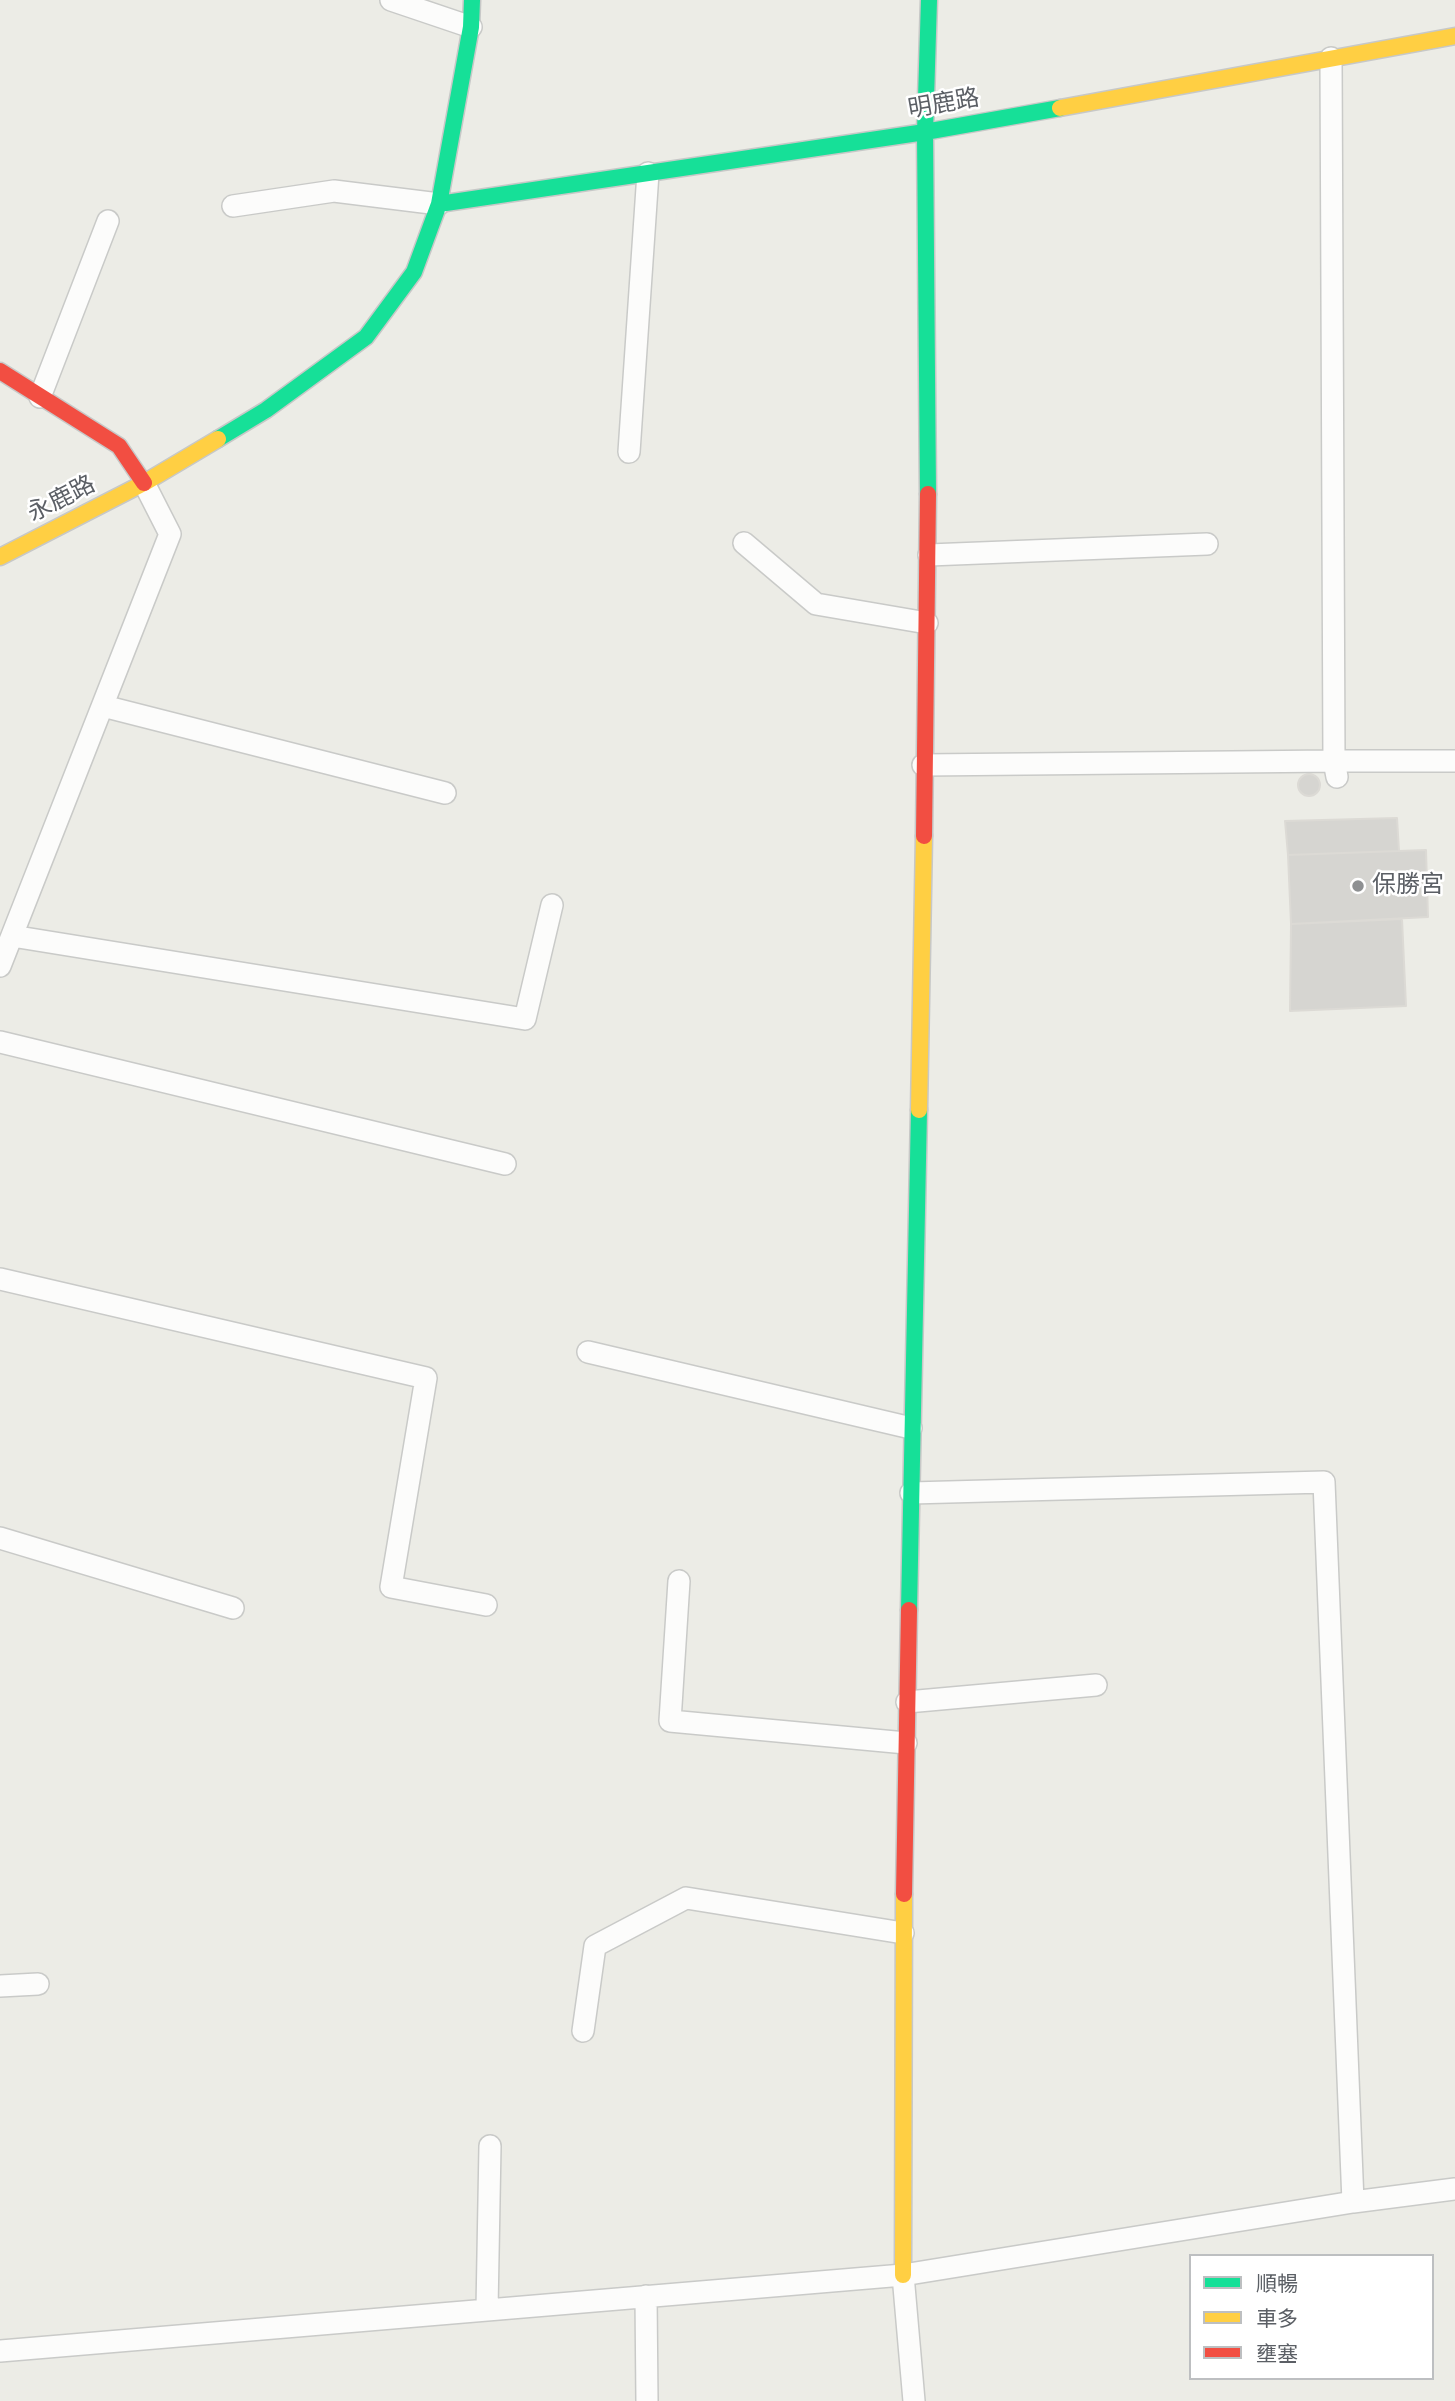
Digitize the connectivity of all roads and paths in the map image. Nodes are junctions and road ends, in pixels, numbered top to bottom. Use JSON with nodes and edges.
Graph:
{"nodes":[{"id":1,"x":391,"y":0,"type":"edge"},
{"id":2,"x":472,"y":0,"type":"edge"},
{"id":3,"x":929,"y":0,"type":"edge"},
{"id":4,"x":471,"y":27,"type":"junction"},
{"id":5,"x":1455,"y":36,"type":"edge"},
{"id":6,"x":1331,"y":58,"type":"junction"},
{"id":7,"x":925,"y":132,"type":"junction"},
{"id":8,"x":648,"y":173,"type":"junction"},
{"id":9,"x":439,"y":204,"type":"junction"},
{"id":10,"x":233,"y":206,"type":"dead end"},
{"id":11,"x":108,"y":221,"type":"dead end"},
{"id":12,"x":0,"y":371,"type":"edge"},
{"id":13,"x":40,"y":397,"type":"junction"},
{"id":14,"x":629,"y":452,"type":"dead end"},
{"id":15,"x":144,"y":484,"type":"junction"},
{"id":16,"x":744,"y":543,"type":"dead end"},
{"id":17,"x":1207,"y":544,"type":"dead end"},
{"id":18,"x":929,"y":555,"type":"junction"},
{"id":19,"x":0,"y":557,"type":"edge"},
{"id":20,"x":927,"y":623,"type":"junction"},
{"id":21,"x":103,"y":706,"type":"junction"},
{"id":22,"x":1455,"y":761,"type":"edge"},
{"id":23,"x":923,"y":765,"type":"junction"},
{"id":24,"x":1336,"y":769,"type":"junction"},
{"id":25,"x":445,"y":793,"type":"dead end"},
{"id":26,"x":552,"y":905,"type":"dead end"},
{"id":27,"x":12,"y":936,"type":"junction"},
{"id":28,"x":0,"y":966,"type":"edge"},
{"id":29,"x":0,"y":1042,"type":"edge"},
{"id":30,"x":505,"y":1164,"type":"dead end"},
{"id":31,"x":0,"y":1279,"type":"edge"},
{"id":32,"x":588,"y":1352,"type":"dead end"},
{"id":33,"x":911,"y":1428,"type":"junction"},
{"id":34,"x":911,"y":1493,"type":"junction"},
{"id":35,"x":0,"y":1538,"type":"edge"},
{"id":36,"x":679,"y":1581,"type":"dead end"},
{"id":37,"x":486,"y":1605,"type":"dead end"},
{"id":38,"x":233,"y":1608,"type":"dead end"},
{"id":39,"x":1096,"y":1685,"type":"dead end"},
{"id":40,"x":907,"y":1702,"type":"junction"},
{"id":41,"x":906,"y":1743,"type":"junction"},
{"id":42,"x":903,"y":1933,"type":"junction"},
{"id":43,"x":38,"y":1984,"type":"dead end"},
{"id":44,"x":0,"y":1986,"type":"edge"},
{"id":45,"x":583,"y":2031,"type":"dead end"},
{"id":46,"x":490,"y":2146,"type":"dead end"},
{"id":47,"x":1455,"y":2189,"type":"edge"},
{"id":48,"x":1353,"y":2202,"type":"junction"},
{"id":49,"x":903,"y":2275,"type":"junction"},
{"id":50,"x":646,"y":2296,"type":"junction"},
{"id":51,"x":487,"y":2309,"type":"junction"},
{"id":52,"x":0,"y":2351,"type":"edge"},
{"id":53,"x":647,"y":2401,"type":"edge"},
{"id":54,"x":914,"y":2401,"type":"edge"}],
"edges":[{"from":1,"to":4,"type":"lane"},
{"from":2,"to":4,"type":"street","name":"永鹿路"},
{"from":3,"to":7,"type":"street"},
{"from":4,"to":9,"type":"street","name":"永鹿路"},
{"from":5,"to":6,"type":"street","name":"明鹿路"},
{"from":6,"to":7,"type":"street","name":"明鹿路"},
{"from":6,"to":24,"type":"lane"},
{"from":7,"to":8,"type":"street","name":"明鹿路"},
{"from":7,"to":18,"type":"street"},
{"from":8,"to":9,"type":"street","name":"明鹿路"},
{"from":8,"to":14,"type":"lane"},
{"from":9,"to":10,"type":"lane"},
{"from":9,"to":15,"type":"street","name":"永鹿路"},
{"from":11,"to":13,"type":"lane"},
{"from":12,"to":13,"type":"street"},
{"from":13,"to":15,"type":"street"},
{"from":15,"to":19,"type":"street","name":"永鹿路"},
{"from":15,"to":21,"type":"lane"},
{"from":16,"to":20,"type":"lane"},
{"from":17,"to":18,"type":"lane"},
{"from":18,"to":20,"type":"street"},
{"from":20,"to":23,"type":"street"},
{"from":21,"to":25,"type":"lane"},
{"from":21,"to":27,"type":"lane"},
{"from":22,"to":24,"type":"lane"},
{"from":23,"to":24,"type":"lane"},
{"from":23,"to":33,"type":"street"},
{"from":26,"to":27,"type":"lane"},
{"from":27,"to":28,"type":"lane"},
{"from":29,"to":30,"type":"lane"},
{"from":31,"to":37,"type":"lane"},
{"from":32,"to":33,"type":"lane"},
{"from":33,"to":34,"type":"street"},
{"from":34,"to":40,"type":"street"},
{"from":34,"to":48,"type":"lane"},
{"from":35,"to":38,"type":"lane"},
{"from":36,"to":41,"type":"lane"},
{"from":39,"to":40,"type":"lane"},
{"from":40,"to":41,"type":"street"},
{"from":41,"to":42,"type":"street"},
{"from":42,"to":45,"type":"lane"},
{"from":42,"to":49,"type":"street"},
{"from":43,"to":44,"type":"lane"},
{"from":46,"to":51,"type":"lane"},
{"from":47,"to":48,"type":"lane"},
{"from":48,"to":49,"type":"lane"},
{"from":49,"to":50,"type":"lane"},
{"from":49,"to":54,"type":"lane"},
{"from":50,"to":51,"type":"lane"},
{"from":50,"to":53,"type":"lane"},
{"from":51,"to":52,"type":"lane"}]}
